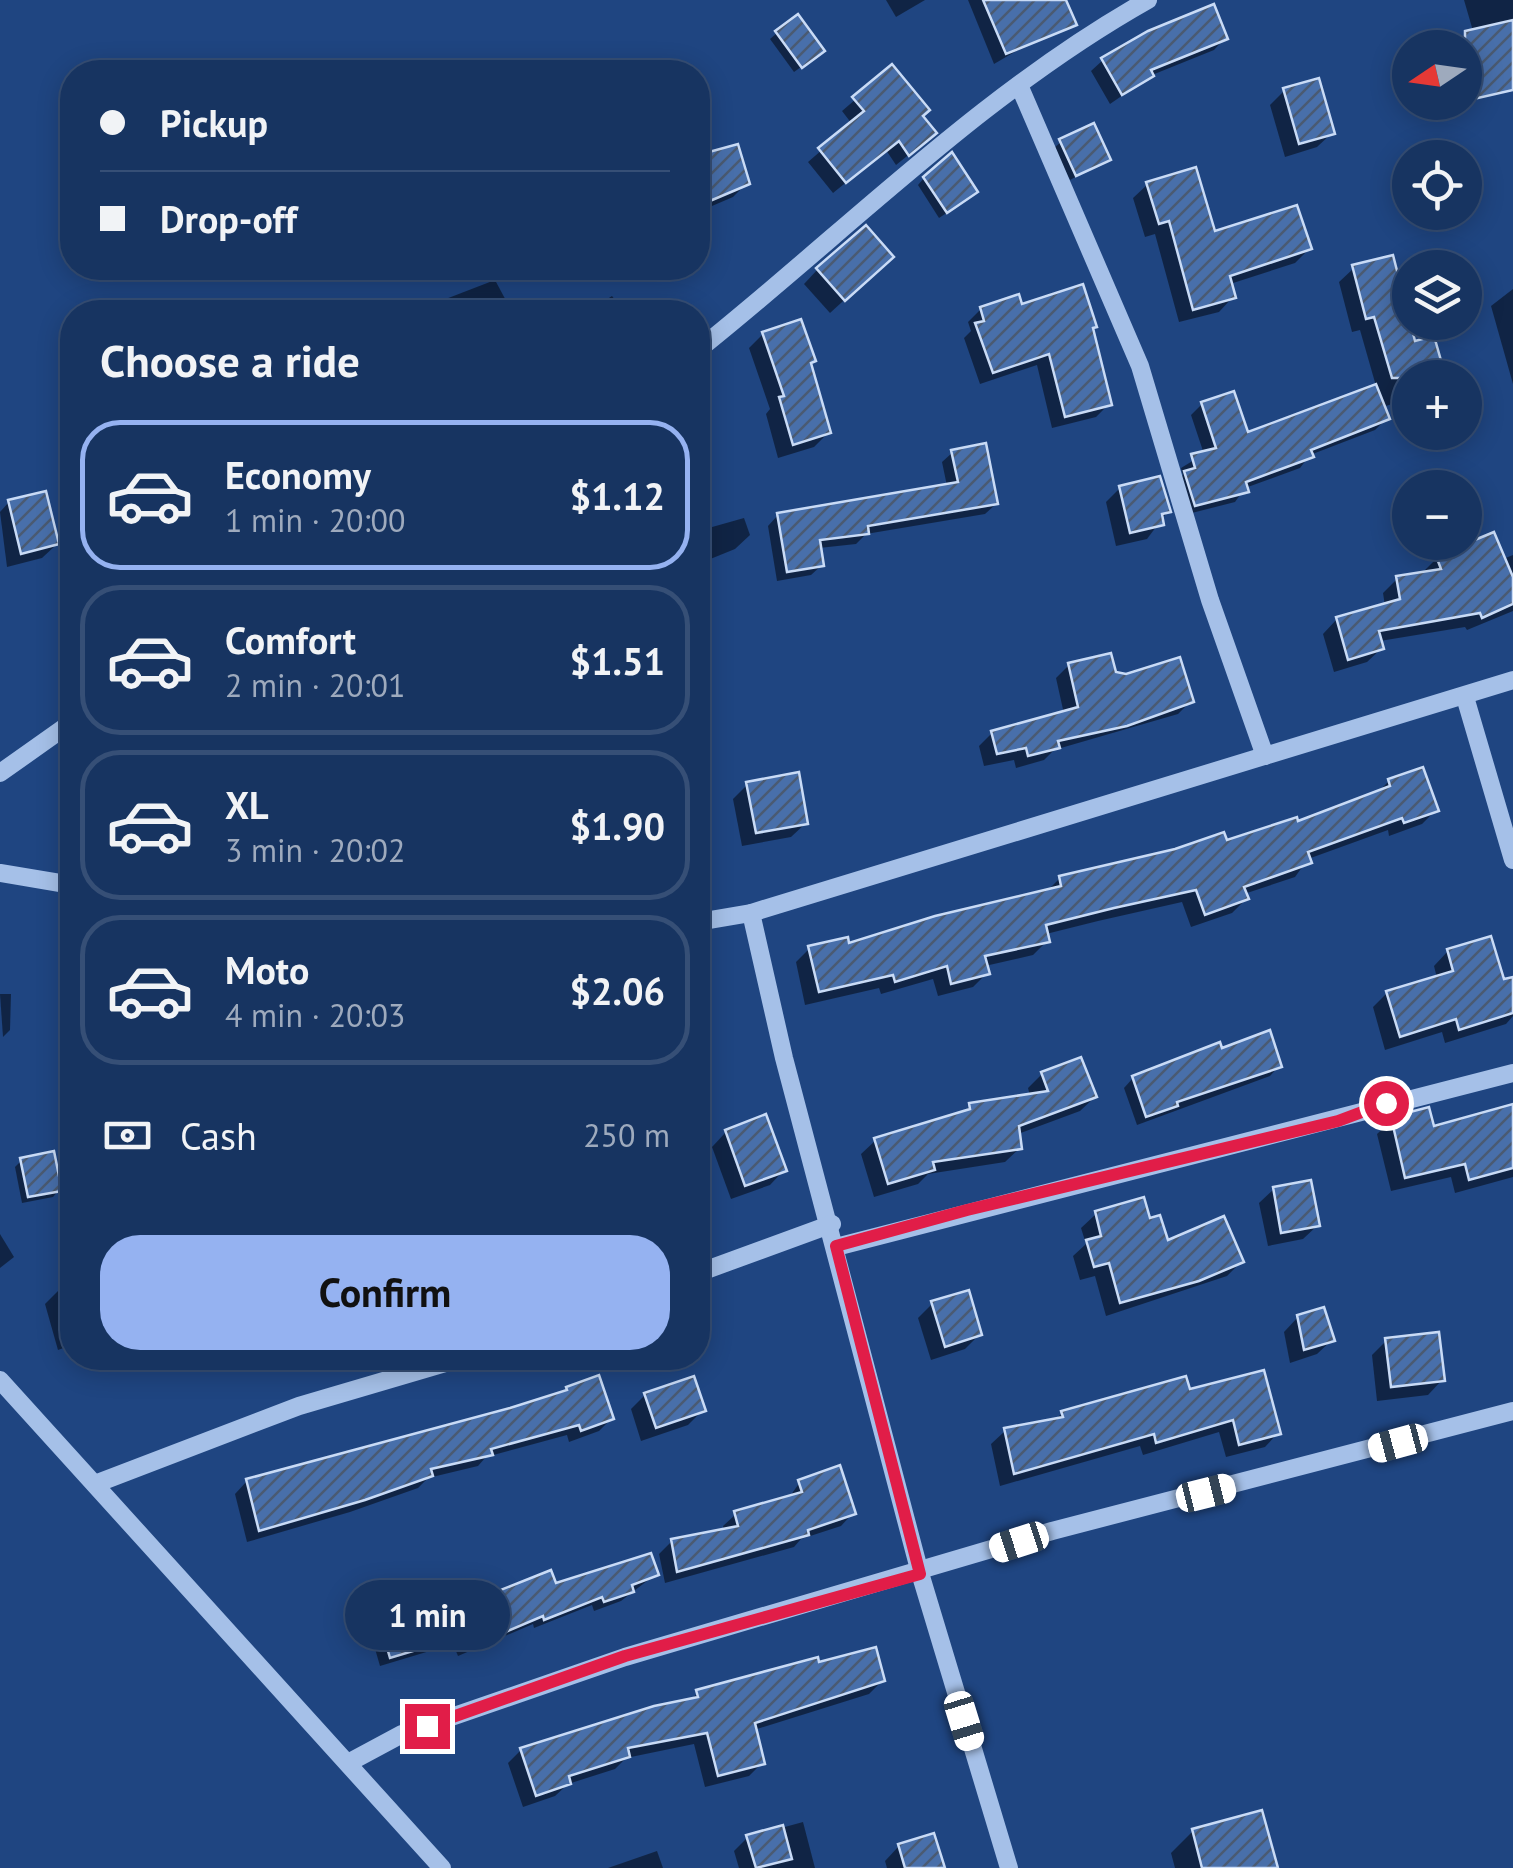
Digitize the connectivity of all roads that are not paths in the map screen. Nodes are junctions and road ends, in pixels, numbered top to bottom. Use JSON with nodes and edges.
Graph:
{"nodes":[{"id":1,"x":1148,"y":0,"type":"edge"},
{"id":2,"x":1019,"y":85,"type":"junction"},
{"id":3,"x":710,"y":340,"type":"edge"},
{"id":4,"x":1513,"y":680,"type":"edge"},
{"id":5,"x":1464,"y":697,"type":"junction"},
{"id":6,"x":60,"y":730,"type":"edge"},
{"id":7,"x":1265,"y":756,"type":"junction"},
{"id":8,"x":0,"y":773,"type":"edge"},
{"id":9,"x":1513,"y":860,"type":"edge"},
{"id":10,"x":0,"y":873,"type":"edge"},
{"id":11,"x":60,"y":883,"type":"edge"},
{"id":12,"x":751,"y":913,"type":"junction"},
{"id":13,"x":710,"y":920,"type":"edge"},
{"id":14,"x":1513,"y":1073,"type":"edge"},
{"id":15,"x":832,"y":1224,"type":"junction"},
{"id":16,"x":836,"y":1246,"type":"junction"},
{"id":17,"x":710,"y":1269,"type":"edge"},
{"id":18,"x":421,"y":1370,"type":"edge"},
{"id":19,"x":0,"y":1380,"type":"edge"},
{"id":20,"x":1513,"y":1411,"type":"edge"},
{"id":21,"x":94,"y":1484,"type":"junction"},
{"id":22,"x":920,"y":1574,"type":"junction"},
{"id":23,"x":348,"y":1763,"type":"junction"},
{"id":24,"x":442,"y":1868,"type":"edge"},
{"id":25,"x":1008,"y":1868,"type":"edge"}],
"edges":[{"from":1,"to":2,"type":"street"},
{"from":2,"to":3,"type":"street"},
{"from":2,"to":7,"type":"street"},
{"from":4,"to":5,"type":"street"},
{"from":5,"to":7,"type":"street"},
{"from":5,"to":9,"type":"street"},
{"from":6,"to":8,"type":"street"},
{"from":7,"to":12,"type":"street"},
{"from":10,"to":11,"type":"street"},
{"from":12,"to":13,"type":"street"},
{"from":12,"to":15,"type":"street"},
{"from":14,"to":16,"type":"street"},
{"from":15,"to":16,"type":"street"},
{"from":15,"to":17,"type":"street"},
{"from":16,"to":22,"type":"street"},
{"from":18,"to":21,"type":"street"},
{"from":19,"to":21,"type":"street"},
{"from":20,"to":22,"type":"street"},
{"from":21,"to":23,"type":"street"},
{"from":22,"to":23,"type":"street"},
{"from":22,"to":25,"type":"street"},
{"from":23,"to":24,"type":"street"}]}
